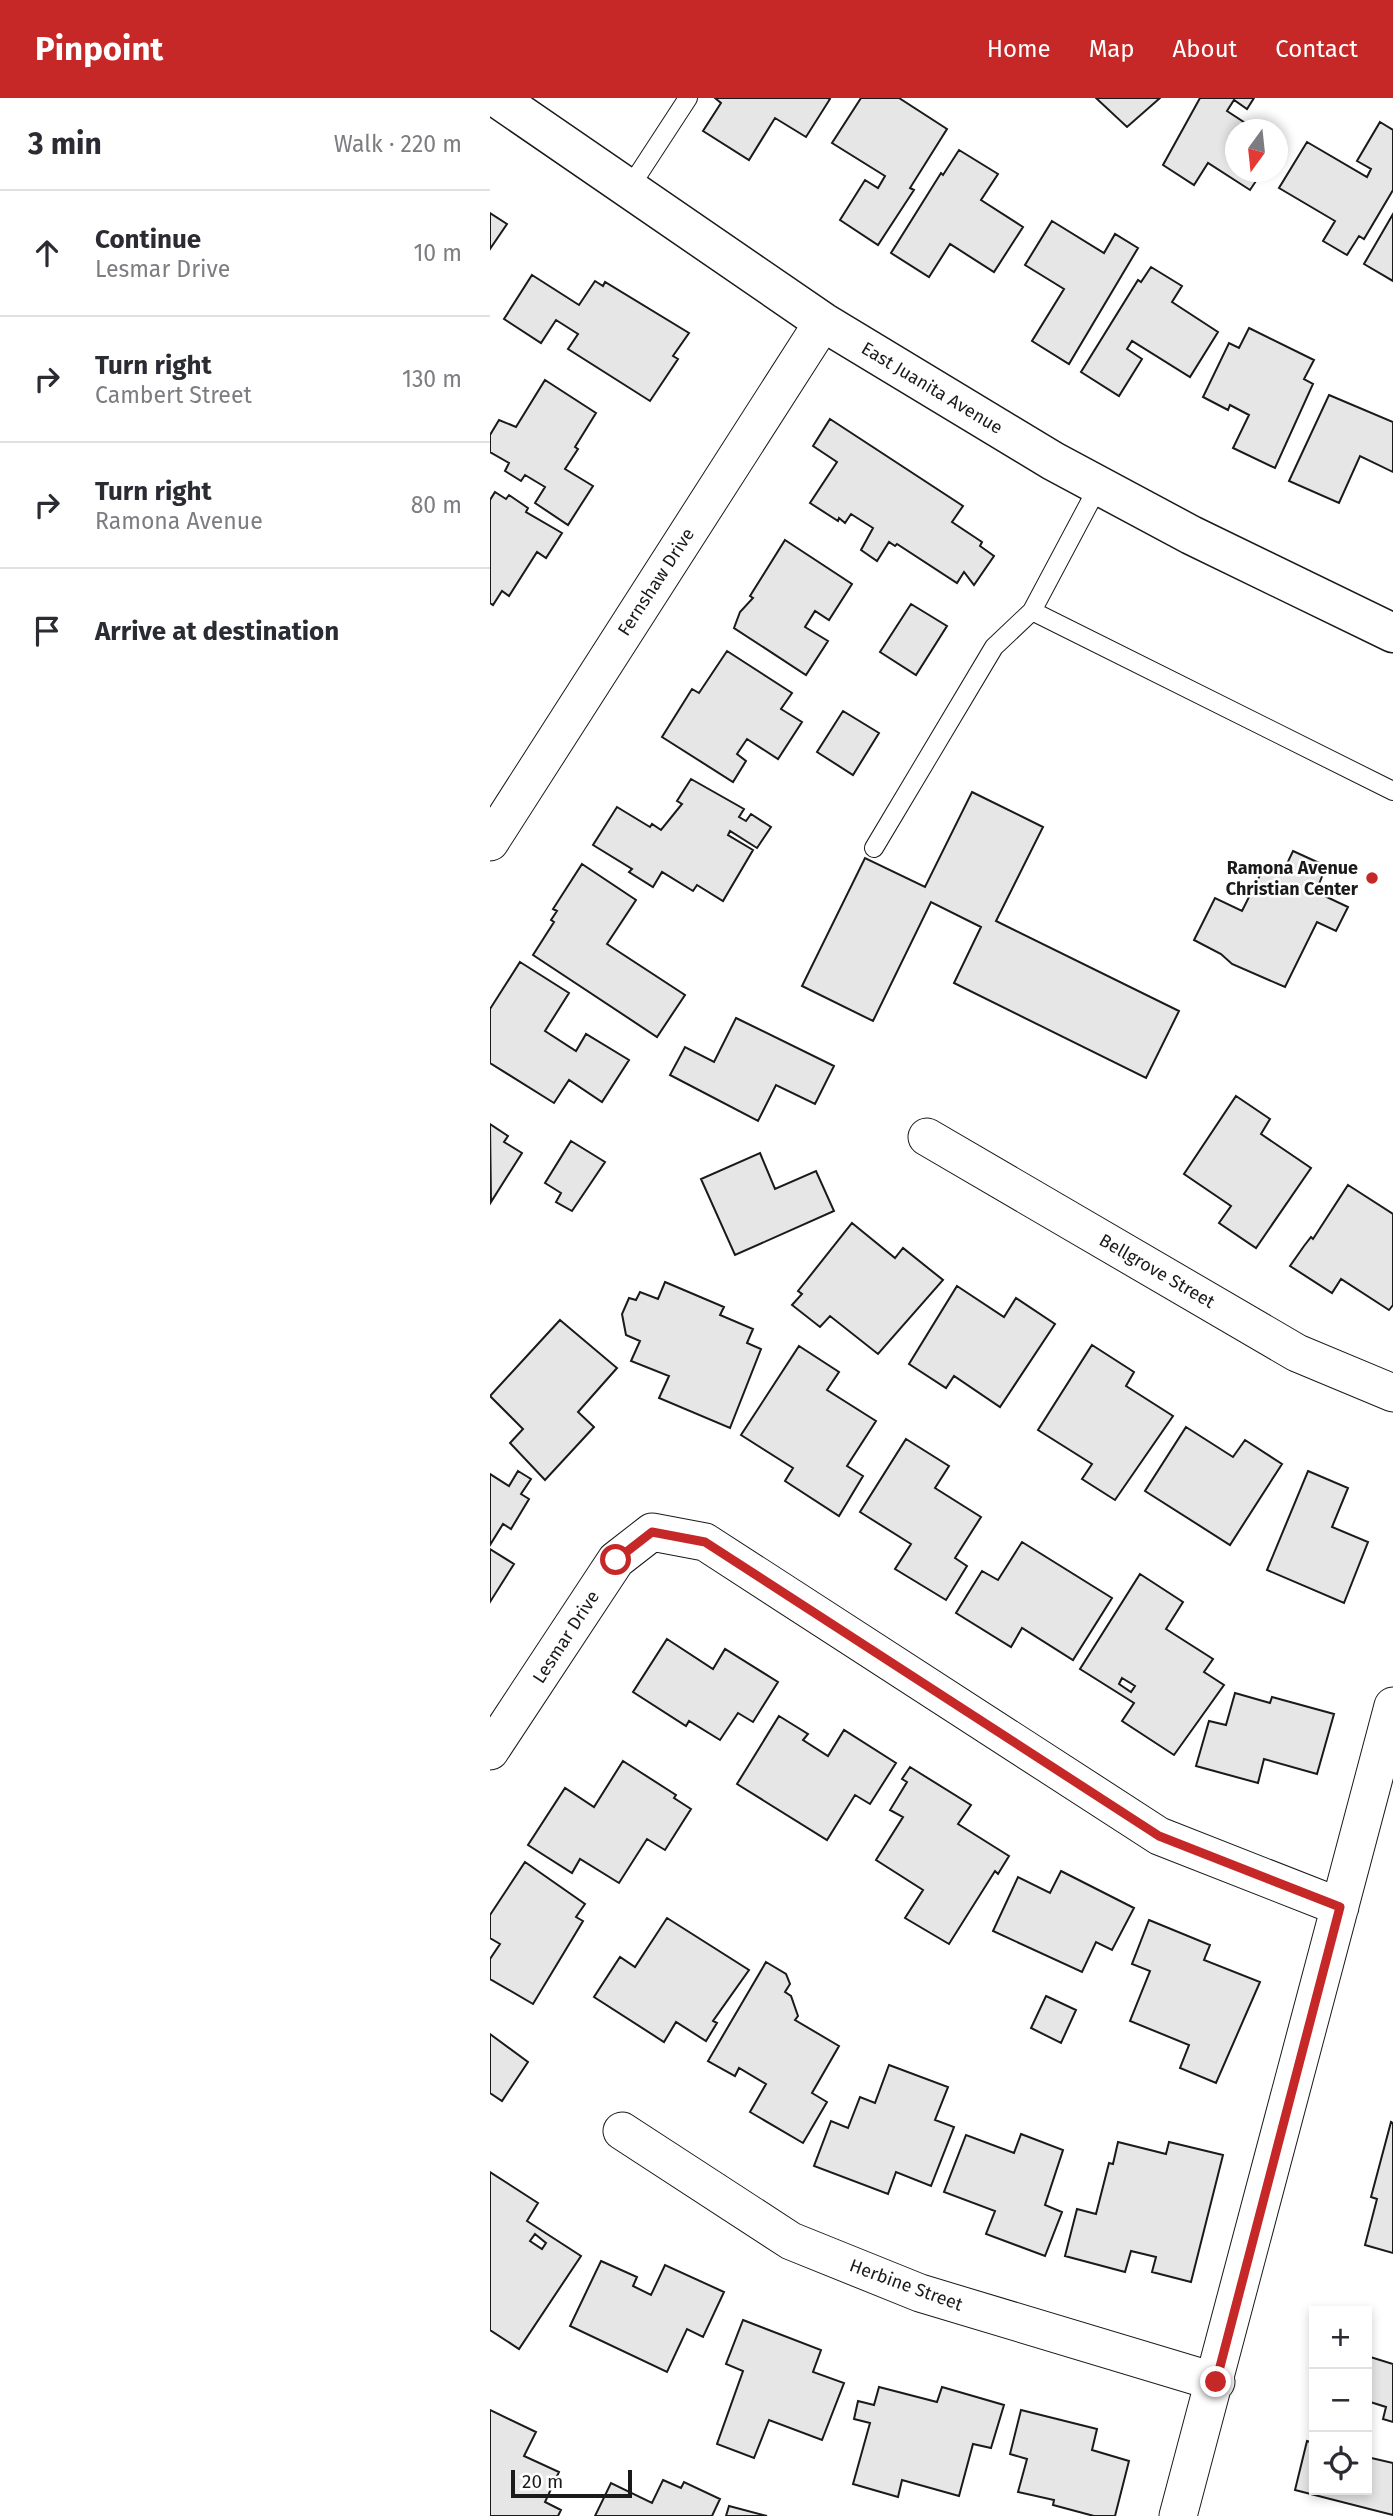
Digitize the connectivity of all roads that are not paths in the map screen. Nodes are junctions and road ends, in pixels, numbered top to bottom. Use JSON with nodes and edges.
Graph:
{"nodes":[{"id":1,"x":497,"y":98,"type":"edge"},
{"id":2,"x":688,"y":98,"type":"edge"},
{"id":3,"x":631,"y":187,"type":"junction"},
{"id":4,"x":823,"y":322,"type":"junction"},
{"id":5,"x":1099,"y":485,"type":"junction"},
{"id":6,"x":1032,"y":611,"type":"junction"},
{"id":7,"x":1393,"y":633,"type":"edge"},
{"id":8,"x":1393,"y":791,"type":"edge"},
{"id":9,"x":490,"y":842,"type":"edge"},
{"id":10,"x":874,"y":848,"type":"dead end"},
{"id":11,"x":927,"y":1137,"type":"dead end"},
{"id":12,"x":1393,"y":1394,"type":"edge"},
{"id":13,"x":1393,"y":1706,"type":"edge"},
{"id":14,"x":490,"y":1751,"type":"edge"},
{"id":15,"x":1340,"y":1907,"type":"junction"},
{"id":16,"x":622,"y":2131,"type":"dead end"},
{"id":17,"x":1216,"y":2382,"type":"junction"},
{"id":18,"x":1178,"y":2516,"type":"edge"}],
"edges":[{"from":1,"to":3,"type":"street","name":"East Juanita Avenue"},
{"from":2,"to":3,"type":"lane"},
{"from":3,"to":4,"type":"street","name":"East Juanita Avenue"},
{"from":4,"to":5,"type":"street","name":"East Juanita Avenue"},
{"from":4,"to":9,"type":"street","name":"Fernshaw Drive"},
{"from":5,"to":6,"type":"lane"},
{"from":5,"to":7,"type":"street","name":"East Juanita Avenue"},
{"from":6,"to":8,"type":"lane"},
{"from":6,"to":10,"type":"lane"},
{"from":11,"to":12,"type":"street","name":"Bellgrove Street"},
{"from":13,"to":15,"type":"street"},
{"from":14,"to":15,"type":"street","name":"Lesmar Drive"},
{"from":15,"to":17,"type":"street"},
{"from":16,"to":17,"type":"street","name":"Herbine Street"},
{"from":17,"to":18,"type":"street"}]}
